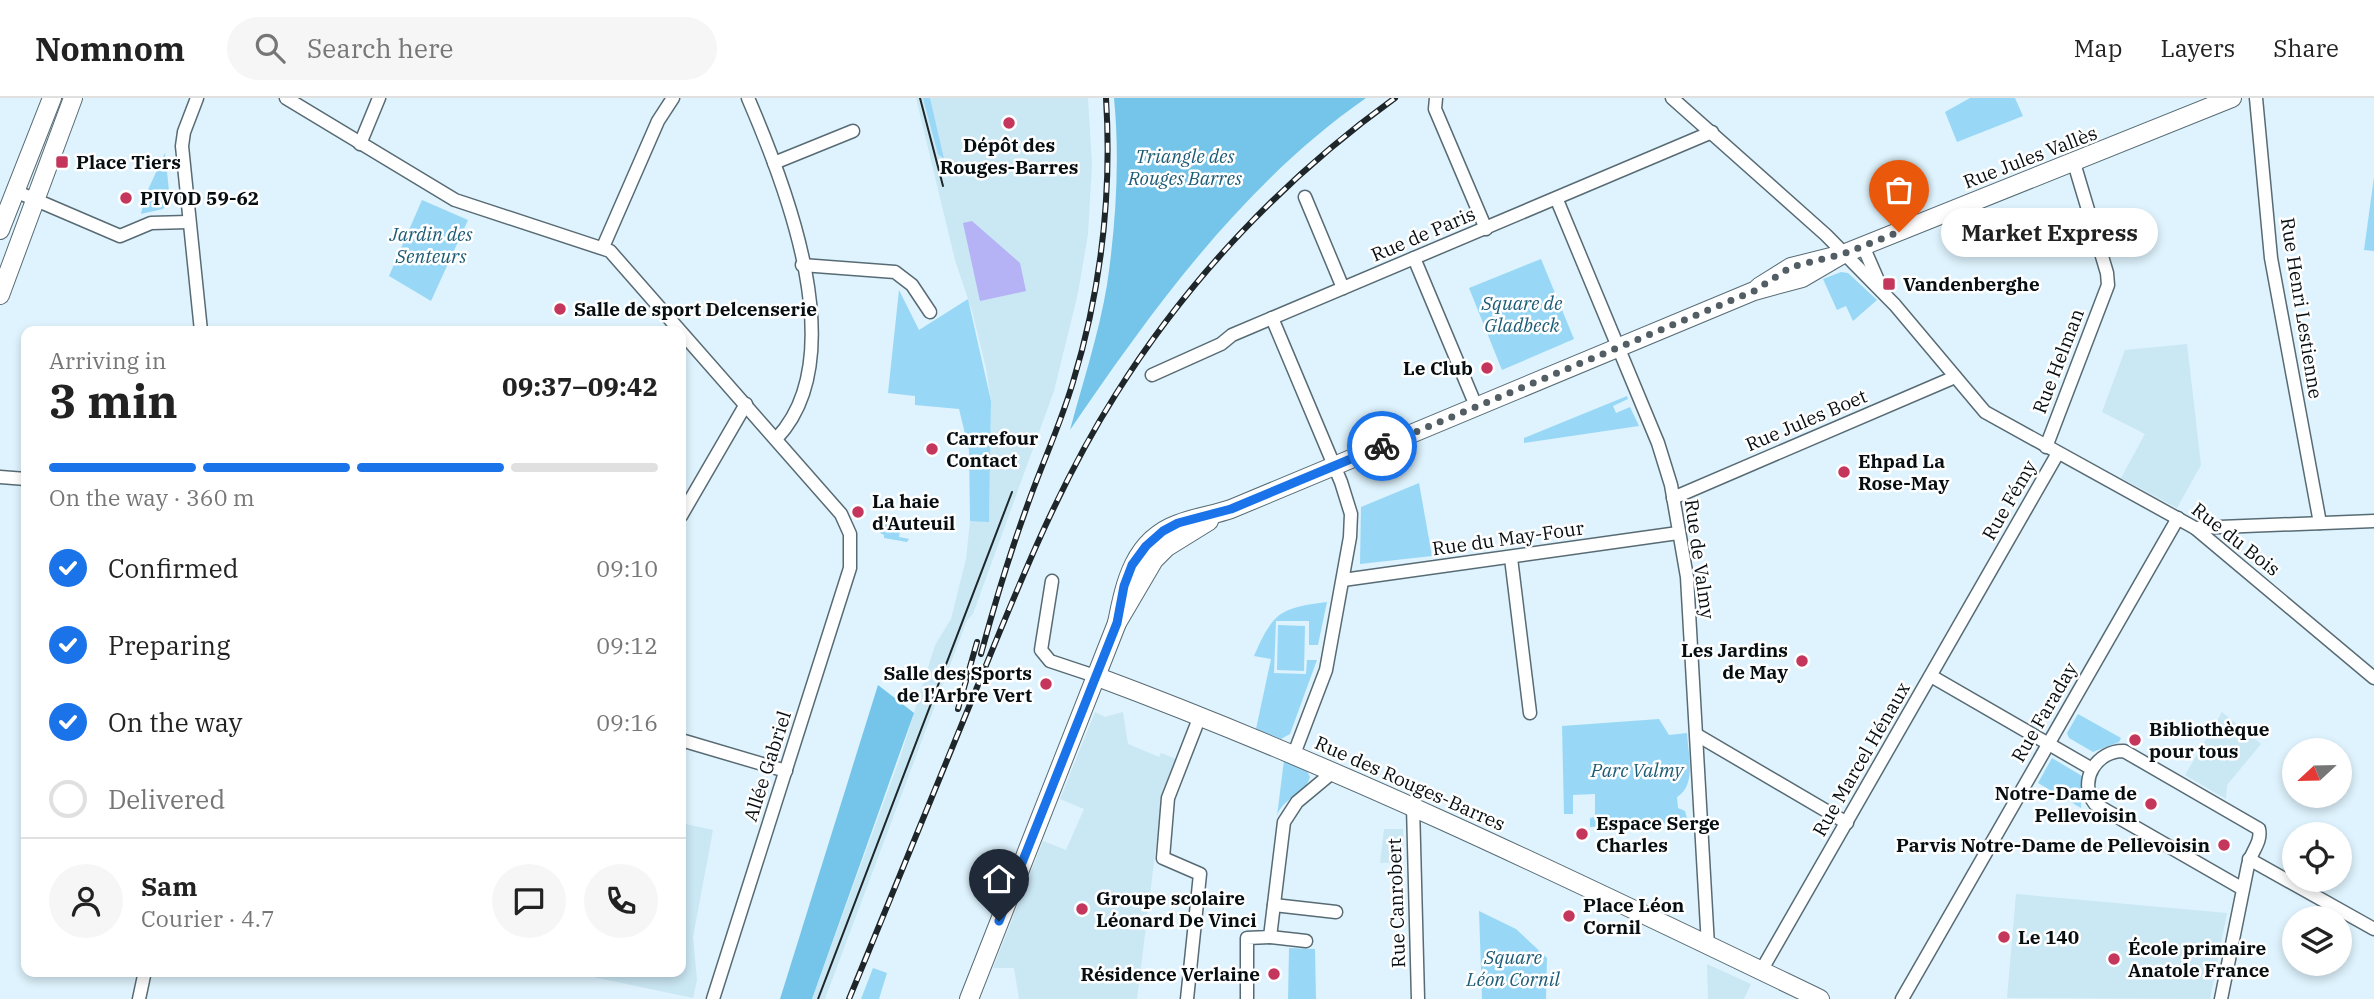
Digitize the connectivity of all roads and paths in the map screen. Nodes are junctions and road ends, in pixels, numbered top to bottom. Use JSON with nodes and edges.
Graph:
{"nodes":[{"id":1,"x":51,"y":98,"type":"edge"},
{"id":2,"x":74,"y":98,"type":"edge"},
{"id":3,"x":197,"y":98,"type":"edge"},
{"id":4,"x":286,"y":98,"type":"edge"},
{"id":5,"x":379,"y":98,"type":"edge"},
{"id":6,"x":673,"y":98,"type":"edge"},
{"id":7,"x":748,"y":98,"type":"edge"},
{"id":8,"x":1436,"y":98,"type":"edge"},
{"id":9,"x":1672,"y":98,"type":"edge"},
{"id":10,"x":2232,"y":98,"type":"edge"},
{"id":11,"x":2256,"y":98,"type":"edge"},
{"id":12,"x":853,"y":131,"type":"dead end"},
{"id":13,"x":1712,"y":132,"type":"junction"},
{"id":14,"x":360,"y":144,"type":"junction"},
{"id":15,"x":774,"y":163,"type":"junction"},
{"id":16,"x":2074,"y":163,"type":"junction"},
{"id":17,"x":15,"y":191,"type":"junction"},
{"id":18,"x":1305,"y":197,"type":"dead end"},
{"id":19,"x":34,"y":199,"type":"junction"},
{"id":20,"x":1557,"y":200,"type":"junction"},
{"id":21,"x":188,"y":222,"type":"junction"},
{"id":22,"x":1486,"y":229,"type":"junction"},
{"id":23,"x":0,"y":230,"type":"edge"},
{"id":24,"x":1863,"y":246,"type":"junction"},
{"id":25,"x":603,"y":247,"type":"junction"},
{"id":26,"x":1843,"y":254,"type":"junction"},
{"id":27,"x":1415,"y":258,"type":"junction"},
{"id":28,"x":802,"y":265,"type":"junction"},
{"id":29,"x":1343,"y":288,"type":"junction"},
{"id":30,"x":0,"y":295,"type":"edge"},
{"id":31,"x":1895,"y":305,"type":"junction"},
{"id":32,"x":930,"y":312,"type":"dead end"},
{"id":33,"x":1272,"y":318,"type":"junction"},
{"id":34,"x":200,"y":326,"type":"edge"},
{"id":35,"x":677,"y":326,"type":"edge"},
{"id":36,"x":686,"y":336,"type":"edge"},
{"id":37,"x":1618,"y":347,"type":"junction"},
{"id":38,"x":1152,"y":375,"type":"dead end"},
{"id":39,"x":1955,"y":377,"type":"junction"},
{"id":40,"x":746,"y":404,"type":"junction"},
{"id":41,"x":1476,"y":406,"type":"junction"},
{"id":42,"x":777,"y":438,"type":"junction"},
{"id":43,"x":2052,"y":450,"type":"junction"},
{"id":44,"x":1334,"y":466,"type":"junction"},
{"id":45,"x":0,"y":477,"type":"edge"},
{"id":46,"x":21,"y":479,"type":"edge"},
{"id":47,"x":1673,"y":498,"type":"junction"},
{"id":48,"x":686,"y":507,"type":"edge"},
{"id":49,"x":2178,"y":518,"type":"junction"},
{"id":50,"x":2374,"y":522,"type":"edge"},
{"id":51,"x":2320,"y":523,"type":"junction"},
{"id":52,"x":2195,"y":528,"type":"junction"},
{"id":53,"x":1678,"y":533,"type":"junction"},
{"id":54,"x":1511,"y":558,"type":"junction"},
{"id":55,"x":1994,"y":566,"type":"joint"},
{"id":56,"x":1343,"y":580,"type":"junction"},
{"id":57,"x":1052,"y":581,"type":"dead end"},
{"id":58,"x":1095,"y":676,"type":"junction"},
{"id":59,"x":1931,"y":676,"type":"junction"},
{"id":60,"x":2374,"y":678,"type":"edge"},
{"id":61,"x":1530,"y":713,"type":"dead end"},
{"id":62,"x":1200,"y":716,"type":"junction"},
{"id":63,"x":1697,"y":735,"type":"junction"},
{"id":64,"x":686,"y":741,"type":"edge"},
{"id":65,"x":2047,"y":744,"type":"junction"},
{"id":66,"x":1293,"y":754,"type":"junction"},
{"id":67,"x":2092,"y":769,"type":"junction"},
{"id":68,"x":786,"y":771,"type":"junction"},
{"id":69,"x":1333,"y":772,"type":"junction"},
{"id":70,"x":1413,"y":806,"type":"junction"},
{"id":71,"x":1847,"y":823,"type":"junction"},
{"id":72,"x":2249,"y":859,"type":"junction"},
{"id":73,"x":2243,"y":889,"type":"junction"},
{"id":74,"x":1274,"y":905,"type":"junction"},
{"id":75,"x":1336,"y":912,"type":"dead end"},
{"id":76,"x":2374,"y":929,"type":"edge"},
{"id":77,"x":1270,"y":937,"type":"junction"},
{"id":78,"x":1306,"y":941,"type":"dead end"},
{"id":79,"x":1708,"y":946,"type":"junction"},
{"id":80,"x":1762,"y":971,"type":"junction"},
{"id":81,"x":144,"y":977,"type":"edge"},
{"id":82,"x":139,"y":999,"type":"edge"},
{"id":83,"x":713,"y":999,"type":"edge"},
{"id":84,"x":969,"y":999,"type":"edge"},
{"id":85,"x":1187,"y":999,"type":"edge"},
{"id":86,"x":1247,"y":999,"type":"edge"},
{"id":87,"x":1418,"y":999,"type":"edge"},
{"id":88,"x":1820,"y":999,"type":"edge"},
{"id":89,"x":1902,"y":999,"type":"edge"},
{"id":90,"x":2221,"y":999,"type":"edge"}],
"edges":[{"from":1,"to":17,"type":"street"},
{"from":2,"to":19,"type":"street"},
{"from":3,"to":21,"type":"street"},
{"from":4,"to":14,"type":"street"},
{"from":5,"to":14,"type":"street"},
{"from":6,"to":25,"type":"street"},
{"from":7,"to":15,"type":"street"},
{"from":8,"to":22,"type":"street"},
{"from":9,"to":13,"type":"street"},
{"from":10,"to":16,"type":"street","name":"Rue Jules Vallès"},
{"from":11,"to":51,"type":"street","name":"Rue Henri Lestienne"},
{"from":12,"to":15,"type":"street"},
{"from":13,"to":20,"type":"street","name":"Rue de Paris"},
{"from":13,"to":26,"type":"street"},
{"from":14,"to":25,"type":"street"},
{"from":15,"to":28,"type":"street"},
{"from":16,"to":24,"type":"street","name":"Rue Jules Vallès"},
{"from":16,"to":43,"type":"street","name":"Rue Helman"},
{"from":17,"to":19,"type":"street"},
{"from":17,"to":23,"type":"street"},
{"from":18,"to":29,"type":"street"},
{"from":19,"to":21,"type":"street"},
{"from":19,"to":30,"type":"street"},
{"from":20,"to":22,"type":"street","name":"Rue de Paris"},
{"from":20,"to":37,"type":"street","name":"Rue de Valmy"},
{"from":21,"to":34,"type":"street"},
{"from":22,"to":27,"type":"street","name":"Rue de Paris"},
{"from":24,"to":26,"type":"street","name":"Rue Jules Vallès"},
{"from":24,"to":31,"type":"street"},
{"from":25,"to":35,"type":"street"},
{"from":26,"to":31,"type":"street"},
{"from":26,"to":37,"type":"street","name":"Rue Jules Vallès"},
{"from":27,"to":29,"type":"street","name":"Rue de Paris"},
{"from":27,"to":41,"type":"street"},
{"from":28,"to":32,"type":"street"},
{"from":28,"to":42,"type":"street"},
{"from":29,"to":33,"type":"street","name":"Rue de Paris"},
{"from":31,"to":39,"type":"street","name":"Rue du Bois"},
{"from":33,"to":38,"type":"street","name":"Rue de Paris"},
{"from":33,"to":44,"type":"street"},
{"from":36,"to":40,"type":"street"},
{"from":37,"to":41,"type":"street","name":"Rue Jules Vallès"},
{"from":37,"to":47,"type":"street","name":"Rue de Valmy"},
{"from":39,"to":43,"type":"street","name":"Rue du Bois"},
{"from":39,"to":47,"type":"street","name":"Rue Jules Boet"},
{"from":40,"to":42,"type":"street"},
{"from":40,"to":48,"type":"street"},
{"from":41,"to":44,"type":"street","name":"Rue Jules Vallès"},
{"from":42,"to":68,"type":"street","name":"Allée Gabriel"},
{"from":43,"to":49,"type":"street","name":"Rue du Bois"},
{"from":43,"to":55,"type":"street","name":"Rue Fémy"},
{"from":44,"to":56,"type":"street"},
{"from":44,"to":58,"type":"street","name":"Rue Jules Vallès"},
{"from":45,"to":46,"type":"street"},
{"from":47,"to":53,"type":"street","name":"Rue de Valmy"},
{"from":49,"to":52,"type":"street","name":"Rue du Bois"},
{"from":49,"to":65,"type":"street","name":"Rue Faraday"},
{"from":50,"to":51,"type":"street"},
{"from":51,"to":52,"type":"street"},
{"from":52,"to":60,"type":"street","name":"Rue du Bois"},
{"from":53,"to":54,"type":"street","name":"Rue du May-Four"},
{"from":53,"to":63,"type":"street","name":"Rue de Valmy"},
{"from":54,"to":56,"type":"street","name":"Rue du May-Four"},
{"from":54,"to":61,"type":"street"},
{"from":55,"to":59,"type":"street","name":"Rue Marcel Hénaux"},
{"from":56,"to":66,"type":"street"},
{"from":57,"to":58,"type":"street","name":"Rue des Rouges-Barres"},
{"from":58,"to":62,"type":"street","name":"Rue des Rouges-Barres"},
{"from":58,"to":84,"type":"street","name":"Rue Jules Vallès"},
{"from":59,"to":65,"type":"street"},
{"from":59,"to":71,"type":"street","name":"Rue Marcel Hénaux"},
{"from":62,"to":66,"type":"street","name":"Rue des Rouges-Barres"},
{"from":62,"to":85,"type":"street"},
{"from":63,"to":71,"type":"street"},
{"from":63,"to":79,"type":"street","name":"Rue de Valmy"},
{"from":64,"to":68,"type":"street"},
{"from":65,"to":67,"type":"street"},
{"from":65,"to":89,"type":"street","name":"Rue Faraday"},
{"from":66,"to":69,"type":"street","name":"Rue des Rouges-Barres"},
{"from":67,"to":72,"type":"street"},
{"from":67,"to":73,"type":"street"},
{"from":68,"to":83,"type":"street","name":"Allée Gabriel"},
{"from":69,"to":70,"type":"street","name":"Rue des Rouges-Barres"},
{"from":69,"to":74,"type":"street"},
{"from":70,"to":79,"type":"street","name":"Rue des Rouges-Barres"},
{"from":70,"to":87,"type":"street","name":"Rue Canrobert"},
{"from":71,"to":80,"type":"street","name":"Rue Marcel Hénaux"},
{"from":72,"to":73,"type":"street"},
{"from":72,"to":76,"type":"street"},
{"from":73,"to":90,"type":"street"},
{"from":74,"to":75,"type":"street"},
{"from":74,"to":77,"type":"street"},
{"from":77,"to":78,"type":"street"},
{"from":77,"to":86,"type":"street"},
{"from":79,"to":80,"type":"street","name":"Rue des Rouges-Barres"},
{"from":80,"to":88,"type":"street","name":"Rue des Rouges-Barres"},
{"from":81,"to":82,"type":"street"}]}
